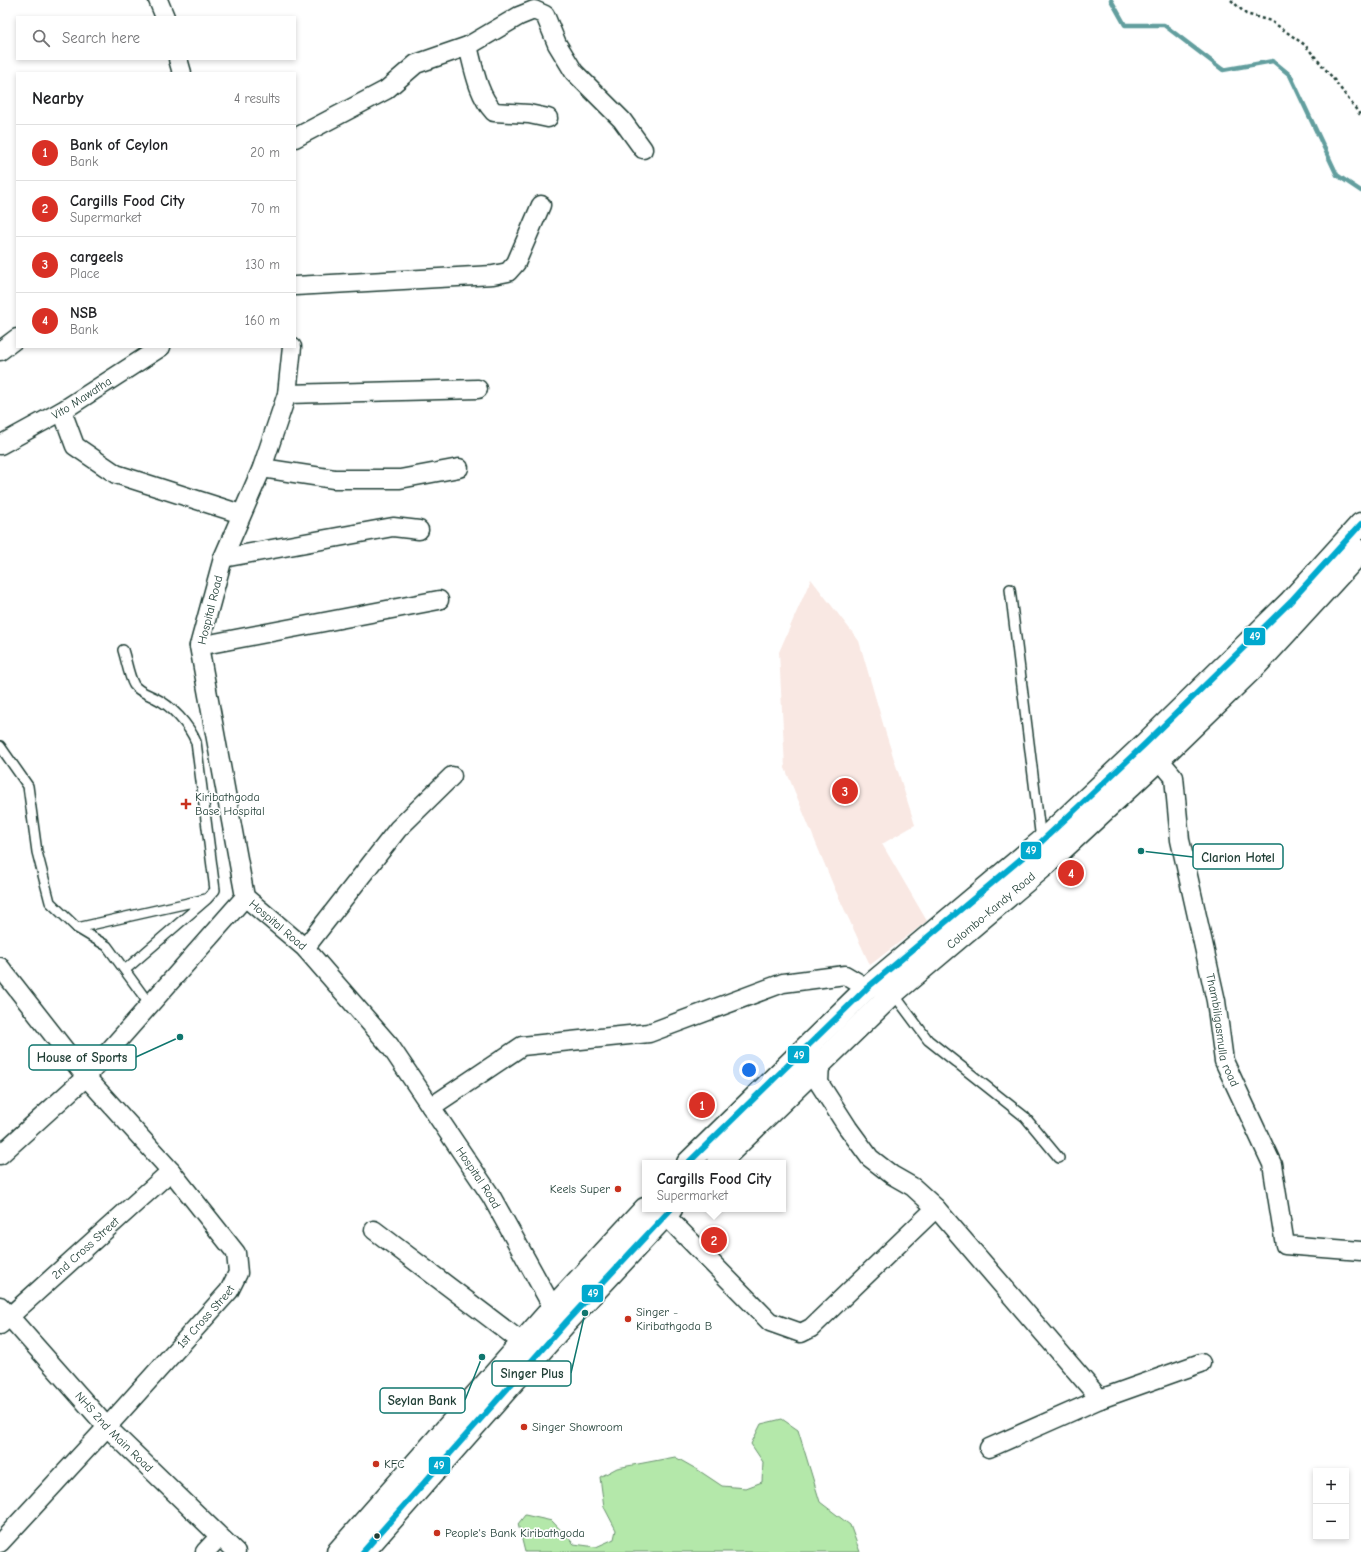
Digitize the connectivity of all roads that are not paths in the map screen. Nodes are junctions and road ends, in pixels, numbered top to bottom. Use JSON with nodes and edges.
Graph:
{"nodes":[{"id":1,"x":158,"y":0,"type":"edge"},
{"id":2,"x":165,"y":16,"type":"edge"},
{"id":3,"x":468,"y":46,"type":"junction"},
{"id":4,"x":178,"y":60,"type":"edge"},
{"id":5,"x":182,"y":72,"type":"edge"},
{"id":6,"x":548,"y":118,"type":"dead end"},
{"id":7,"x":296,"y":137,"type":"edge"},
{"id":8,"x":643,"y":149,"type":"dead end"},
{"id":9,"x":541,"y":205,"type":"dead end"},
{"id":10,"x":296,"y":286,"type":"edge"},
{"id":11,"x":16,"y":339,"type":"edge"},
{"id":12,"x":159,"y":348,"type":"edge"},
{"id":13,"x":292,"y":348,"type":"edge"},
{"id":14,"x":0,"y":350,"type":"edge"},
{"id":15,"x":478,"y":389,"type":"dead end"},
{"id":16,"x":287,"y":394,"type":"junction"},
{"id":17,"x":62,"y":411,"type":"junction"},
{"id":18,"x":0,"y":445,"type":"edge"},
{"id":19,"x":262,"y":468,"type":"junction"},
{"id":20,"x":459,"y":468,"type":"dead end"},
{"id":21,"x":241,"y":514,"type":"junction"},
{"id":22,"x":1361,"y":524,"type":"edge"},
{"id":23,"x":419,"y":530,"type":"dead end"},
{"id":24,"x":1361,"y":551,"type":"edge"},
{"id":25,"x":223,"y":558,"type":"junction"},
{"id":26,"x":1010,"y":589,"type":"dead end"},
{"id":27,"x":439,"y":600,"type":"dead end"},
{"id":28,"x":199,"y":646,"type":"junction"},
{"id":29,"x":124,"y":650,"type":"dead end"},
{"id":30,"x":0,"y":746,"type":"edge"},
{"id":31,"x":1152,"y":751,"type":"junction"},
{"id":32,"x":452,"y":776,"type":"dead end"},
{"id":33,"x":1041,"y":842,"type":"junction"},
{"id":34,"x":244,"y":897,"type":"junction"},
{"id":35,"x":207,"y":899,"type":"junction"},
{"id":36,"x":77,"y":928,"type":"junction"},
{"id":37,"x":305,"y":948,"type":"junction"},
{"id":38,"x":0,"y":967,"type":"edge"},
{"id":39,"x":125,"y":970,"type":"junction"},
{"id":40,"x":6,"y":988,"type":"edge"},
{"id":41,"x":866,"y":988,"type":"junction"},
{"id":42,"x":893,"y":993,"type":"junction"},
{"id":43,"x":150,"y":1005,"type":"junction"},
{"id":44,"x":808,"y":1044,"type":"junction"},
{"id":45,"x":820,"y":1062,"type":"junction"},
{"id":46,"x":86,"y":1077,"type":"junction"},
{"id":47,"x":431,"y":1107,"type":"junction"},
{"id":48,"x":0,"y":1155,"type":"edge"},
{"id":49,"x":1059,"y":1158,"type":"dead end"},
{"id":50,"x":691,"y":1160,"type":"edge"},
{"id":51,"x":721,"y":1160,"type":"edge"},
{"id":52,"x":171,"y":1171,"type":"junction"},
{"id":53,"x":936,"y":1208,"type":"junction"},
{"id":54,"x":659,"y":1212,"type":"edge"},
{"id":55,"x":661,"y":1212,"type":"edge"},
{"id":56,"x":374,"y":1230,"type":"dead end"},
{"id":57,"x":1361,"y":1251,"type":"edge"},
{"id":58,"x":560,"y":1315,"type":"junction"},
{"id":59,"x":3,"y":1316,"type":"edge"},
{"id":60,"x":523,"y":1344,"type":"junction"},
{"id":61,"x":1201,"y":1363,"type":"dead end"},
{"id":62,"x":1100,"y":1399,"type":"junction"},
{"id":63,"x":107,"y":1427,"type":"junction"},
{"id":64,"x":989,"y":1448,"type":"dead end"},
{"id":65,"x":219,"y":1537,"type":"junction"},
{"id":66,"x":0,"y":1543,"type":"edge"},
{"id":67,"x":205,"y":1552,"type":"edge"},
{"id":68,"x":236,"y":1552,"type":"edge"},
{"id":69,"x":338,"y":1552,"type":"edge"},
{"id":70,"x":363,"y":1552,"type":"edge"}],
"edges":[{"from":1,"to":2,"type":"street"},
{"from":3,"to":6,"type":"street"},
{"from":3,"to":7,"type":"street"},
{"from":3,"to":8,"type":"street"},
{"from":4,"to":5,"type":"street"},
{"from":9,"to":10,"type":"street"},
{"from":11,"to":14,"type":"street"},
{"from":12,"to":17,"type":"street","name":"Vito Mawatha"},
{"from":13,"to":16,"type":"street","name":"Hospital Road"},
{"from":15,"to":16,"type":"street"},
{"from":16,"to":19,"type":"street","name":"Hospital Road"},
{"from":17,"to":18,"type":"street","name":"Vito Mawatha"},
{"from":17,"to":21,"type":"street"},
{"from":19,"to":20,"type":"street"},
{"from":19,"to":21,"type":"street","name":"Hospital Road"},
{"from":21,"to":25,"type":"street","name":"Hospital Road"},
{"from":22,"to":31,"type":"highway","name":"Colombo-Kandy Road"},
{"from":23,"to":25,"type":"street"},
{"from":24,"to":31,"type":"highway","name":"Colombo-Kandy Road"},
{"from":25,"to":28,"type":"street","name":"Hospital Road"},
{"from":26,"to":33,"type":"lane"},
{"from":27,"to":28,"type":"street"},
{"from":28,"to":34,"type":"street","name":"Hospital Road"},
{"from":29,"to":35,"type":"lane"},
{"from":30,"to":36,"type":"lane"},
{"from":31,"to":33,"type":"highway","name":"Colombo-Kandy Road"},
{"from":31,"to":42,"type":"highway","name":"Colombo-Kandy Road"},
{"from":31,"to":57,"type":"street","name":"Thambiligasmulla road"},
{"from":32,"to":37,"type":"street"},
{"from":33,"to":41,"type":"highway","name":"Colombo-Kandy Road"},
{"from":34,"to":37,"type":"street","name":"Hospital Road"},
{"from":34,"to":43,"type":"street"},
{"from":35,"to":36,"type":"lane"},
{"from":35,"to":39,"type":"lane"},
{"from":36,"to":39,"type":"lane"},
{"from":37,"to":47,"type":"street","name":"Hospital Road"},
{"from":38,"to":40,"type":"street","name":"1st Cross Street"},
{"from":39,"to":43,"type":"lane"},
{"from":40,"to":46,"type":"street","name":"1st Cross Street"},
{"from":41,"to":44,"type":"highway","name":"Colombo-Kandy Road"},
{"from":41,"to":47,"type":"street"},
{"from":42,"to":45,"type":"highway","name":"Colombo-Kandy Road"},
{"from":42,"to":49,"type":"lane"},
{"from":43,"to":46,"type":"street"},
{"from":44,"to":45,"type":"street"},
{"from":44,"to":50,"type":"highway","name":"Colombo-Kandy Road"},
{"from":45,"to":51,"type":"highway","name":"Colombo-Kandy Road"},
{"from":45,"to":53,"type":"street"},
{"from":46,"to":48,"type":"street"},
{"from":46,"to":52,"type":"street","name":"1st Cross Street"},
{"from":47,"to":58,"type":"street","name":"Hospital Road"},
{"from":52,"to":59,"type":"street","name":"2nd Cross Street"},
{"from":52,"to":63,"type":"street","name":"1st Cross Street"},
{"from":53,"to":55,"type":"street"},
{"from":53,"to":62,"type":"street"},
{"from":54,"to":58,"type":"highway"},
{"from":56,"to":60,"type":"street"},
{"from":58,"to":60,"type":"highway"},
{"from":58,"to":70,"type":"highway"},
{"from":59,"to":63,"type":"street","name":"NHS 2nd Main Road"},
{"from":60,"to":69,"type":"highway"},
{"from":61,"to":62,"type":"street"},
{"from":62,"to":64,"type":"street"},
{"from":63,"to":65,"type":"street","name":"NHS 2nd Main Road"},
{"from":63,"to":66,"type":"street","name":"1st Cross Street"},
{"from":65,"to":67,"type":"street"},
{"from":65,"to":68,"type":"street","name":"NHS 2nd Main Road"}]}
